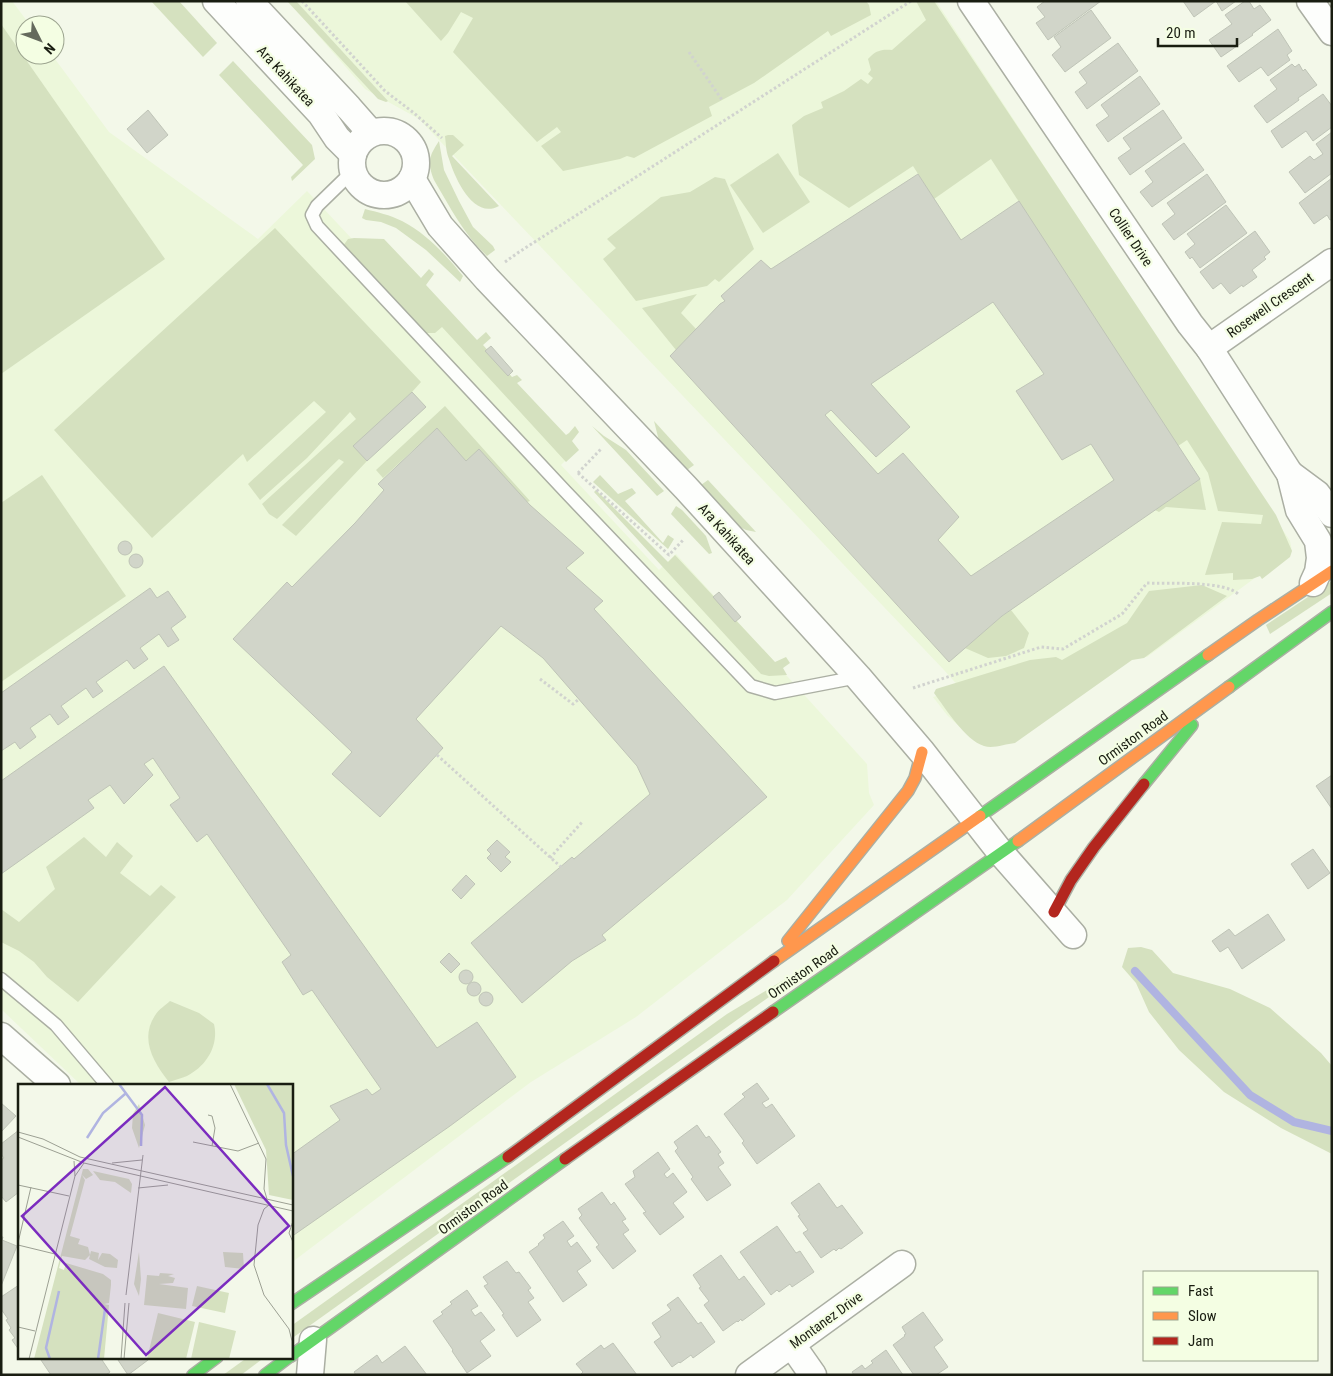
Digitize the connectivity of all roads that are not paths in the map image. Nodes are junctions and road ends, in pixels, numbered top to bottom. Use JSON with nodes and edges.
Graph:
{"nodes":[{"id":1,"x":216,"y":1,"type":"edge"},
{"id":2,"x":249,"y":1,"type":"edge"},
{"id":3,"x":971,"y":1,"type":"edge"},
{"id":4,"x":1310,"y":1,"type":"edge"},
{"id":5,"x":1332,"y":32,"type":"edge"},
{"id":6,"x":371,"y":133,"type":"junction"},
{"id":7,"x":353,"y":162,"type":"junction"},
{"id":8,"x":412,"y":178,"type":"junction"},
{"id":9,"x":383,"y":195,"type":"junction"},
{"id":10,"x":440,"y":226,"type":"junction"},
{"id":11,"x":1332,"y":262,"type":"edge"},
{"id":12,"x":1209,"y":348,"type":"junction"},
{"id":13,"x":1290,"y":474,"type":"junction"},
{"id":14,"x":1332,"y":514,"type":"edge"},
{"id":15,"x":1322,"y":577,"type":"edge"},
{"id":16,"x":1332,"y":612,"type":"edge"},
{"id":17,"x":858,"y":677,"type":"junction"},
{"id":18,"x":1213,"y":698,"type":"junction"},
{"id":19,"x":922,"y":752,"type":"junction"},
{"id":20,"x":975,"y":819,"type":"junction"},
{"id":21,"x":1001,"y":852,"type":"junction"},
{"id":22,"x":1054,"y":912,"type":"junction"},
{"id":23,"x":1073,"y":935,"type":"dead end"},
{"id":24,"x":768,"y":965,"type":"junction"},
{"id":25,"x":1,"y":979,"type":"edge"},
{"id":26,"x":1,"y":1036,"type":"edge"},
{"id":27,"x":56,"y":1084,"type":"edge"},
{"id":28,"x":106,"y":1084,"type":"edge"},
{"id":29,"x":902,"y":1264,"type":"dead end"},
{"id":30,"x":292,"y":1303,"type":"edge"},
{"id":31,"x":314,"y":1340,"type":"junction"},
{"id":32,"x":792,"y":1345,"type":"junction"},
{"id":33,"x":292,"y":1355,"type":"edge"},
{"id":34,"x":287,"y":1358,"type":"edge"},
{"id":35,"x":264,"y":1375,"type":"edge"},
{"id":36,"x":310,"y":1375,"type":"edge"},
{"id":37,"x":749,"y":1375,"type":"edge"},
{"id":38,"x":813,"y":1375,"type":"edge"}],
"edges":[{"from":1,"to":7,"type":"street","name":"Ara Kahikatea"},
{"from":2,"to":6,"type":"street","name":"Ara Kahikatea"},
{"from":3,"to":12,"type":"street","name":"Collier Drive"},
{"from":4,"to":5,"type":"street"},
{"from":6,"to":7,"type":"street"},
{"from":6,"to":8,"type":"street"},
{"from":7,"to":9,"type":"street"},
{"from":7,"to":17,"type":"lane"},
{"from":8,"to":9,"type":"street"},
{"from":8,"to":10,"type":"street","name":"Ara Kahikatea"},
{"from":9,"to":10,"type":"street","name":"Ara Kahikatea"},
{"from":10,"to":17,"type":"street","name":"Ara Kahikatea"},
{"from":11,"to":12,"type":"street","name":"Rosewell Crescent"},
{"from":12,"to":13,"type":"street","name":"Collier Drive"},
{"from":13,"to":14,"type":"street","name":"Collier Drive"},
{"from":13,"to":15,"type":"street","name":"Collier Drive"},
{"from":15,"to":20,"type":"main road","name":"Ormiston Road"},
{"from":16,"to":18,"type":"main road","name":"Ormiston Road"},
{"from":17,"to":19,"type":"street","name":"Ara Kahikatea"},
{"from":18,"to":21,"type":"main road","name":"Ormiston Road"},
{"from":18,"to":22,"type":"main road"},
{"from":19,"to":20,"type":"street","name":"Ara Kahikatea"},
{"from":19,"to":24,"type":"main road"},
{"from":20,"to":21,"type":"street","name":"Ara Kahikatea"},
{"from":20,"to":24,"type":"main road","name":"Ormiston Road"},
{"from":21,"to":22,"type":"street","name":"Ara Kahikatea"},
{"from":21,"to":31,"type":"main road","name":"Ormiston Road"},
{"from":22,"to":23,"type":"street","name":"Ara Kahikatea"},
{"from":24,"to":30,"type":"main road","name":"Ormiston Road"},
{"from":25,"to":28,"type":"lane"},
{"from":26,"to":27,"type":"street"},
{"from":29,"to":32,"type":"street","name":"Montanez Drive"},
{"from":31,"to":33,"type":"main road","name":"Ormiston Road"},
{"from":31,"to":36,"type":"street"},
{"from":32,"to":37,"type":"street","name":"Montanez Drive"},
{"from":32,"to":38,"type":"street"},
{"from":34,"to":35,"type":"main road","name":"Ormiston Road"}]}
